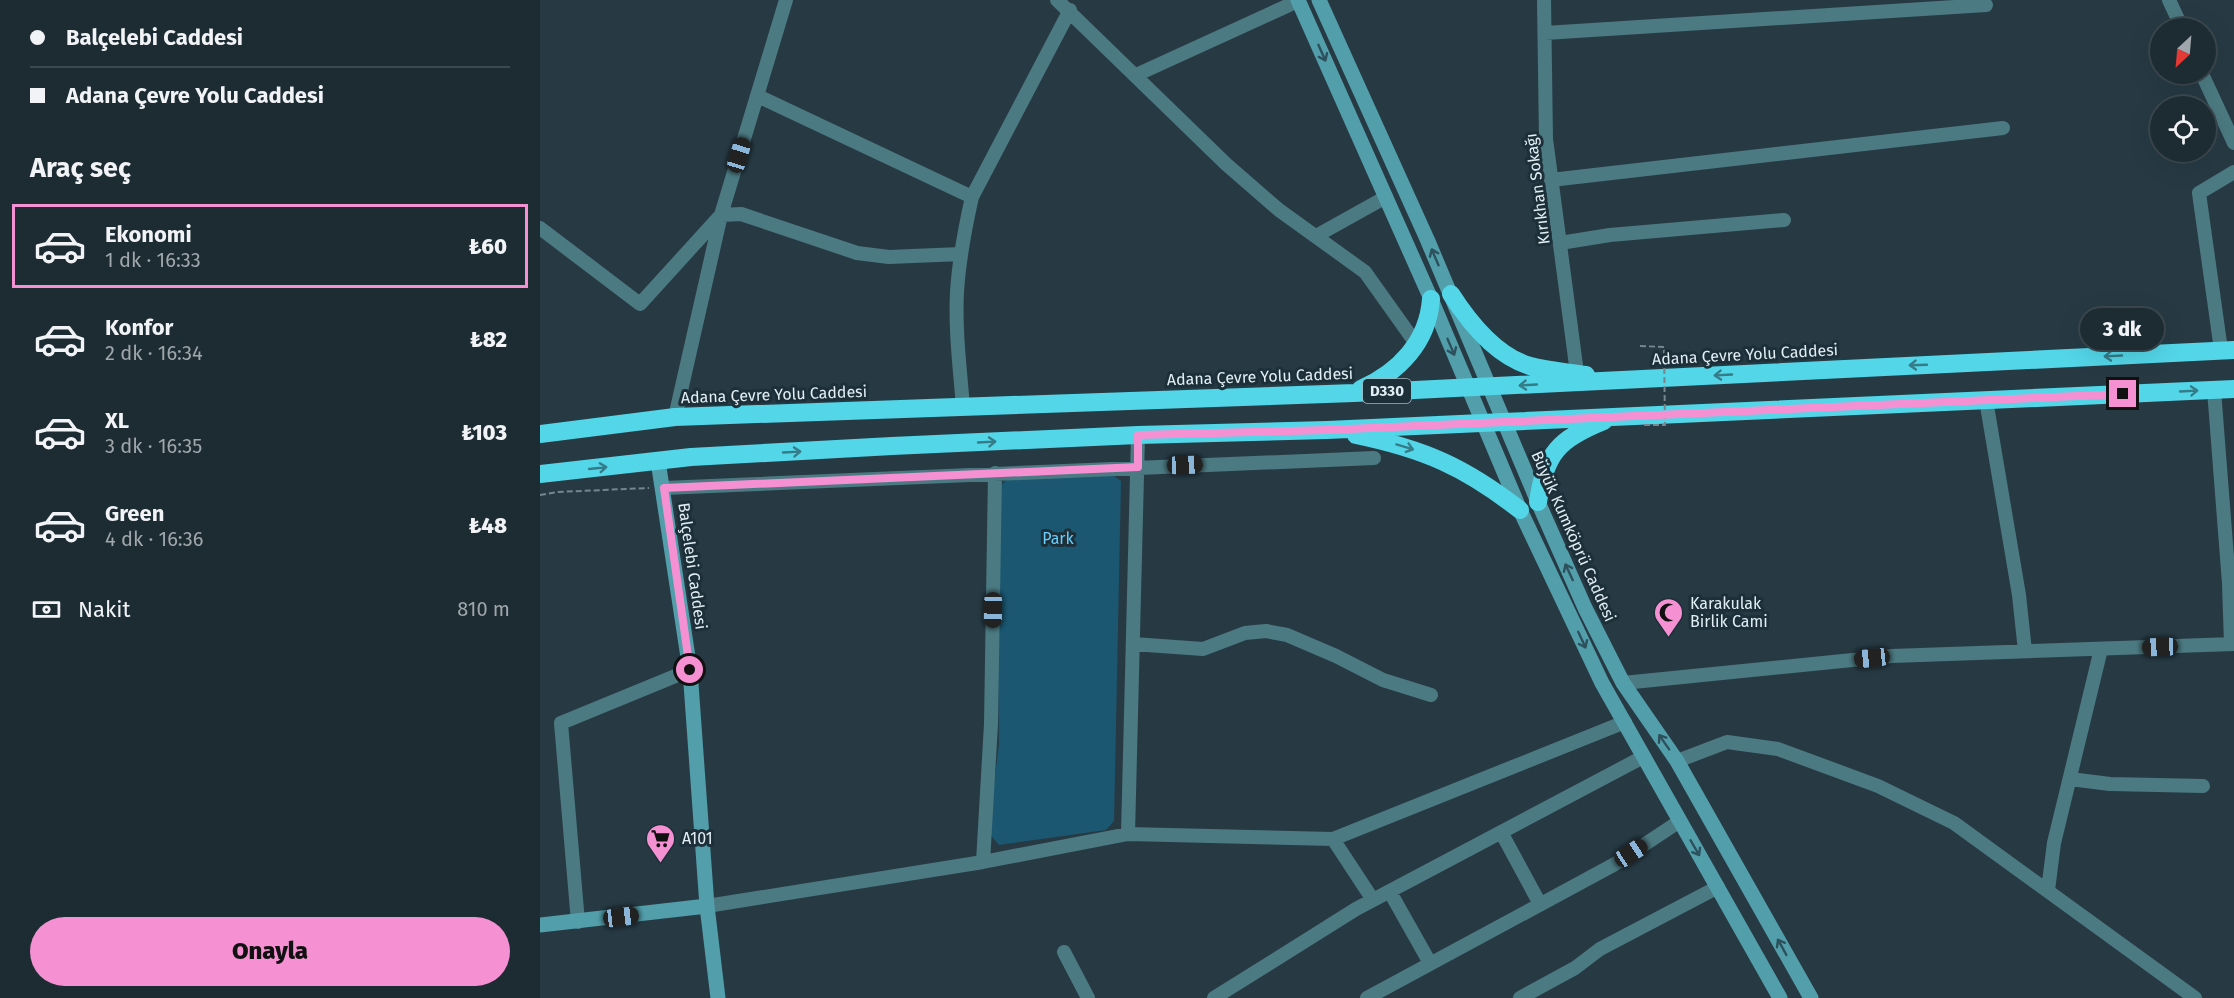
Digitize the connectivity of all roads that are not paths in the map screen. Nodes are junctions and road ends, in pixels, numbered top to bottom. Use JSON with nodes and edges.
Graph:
{"nodes":[{"id":1,"x":786,"y":0,"type":"edge"},
{"id":2,"x":1057,"y":0,"type":"edge"},
{"id":3,"x":1298,"y":0,"type":"edge"},
{"id":4,"x":1319,"y":0,"type":"edge"},
{"id":5,"x":1544,"y":0,"type":"edge"},
{"id":6,"x":2169,"y":0,"type":"edge"},
{"id":7,"x":1934,"y":4,"type":"edge"},
{"id":8,"x":1986,"y":5,"type":"dead end"},
{"id":9,"x":1070,"y":10,"type":"junction"},
{"id":10,"x":2177,"y":18,"type":"edge"},
{"id":11,"x":1545,"y":33,"type":"junction"},
{"id":12,"x":1136,"y":75,"type":"junction"},
{"id":13,"x":2207,"y":84,"type":"edge"},
{"id":14,"x":758,"y":96,"type":"junction"},
{"id":15,"x":2003,"y":128,"type":"dead end"},
{"id":16,"x":2234,"y":143,"type":"edge"},
{"id":17,"x":2234,"y":172,"type":"edge"},
{"id":18,"x":1551,"y":180,"type":"junction"},
{"id":19,"x":972,"y":197,"type":"junction"},
{"id":20,"x":1386,"y":197,"type":"junction"},
{"id":21,"x":721,"y":215,"type":"junction"},
{"id":22,"x":1784,"y":220,"type":"dead end"},
{"id":23,"x":540,"y":228,"type":"edge"},
{"id":24,"x":1316,"y":236,"type":"junction"},
{"id":25,"x":1560,"y":243,"type":"junction"},
{"id":26,"x":961,"y":254,"type":"junction"},
{"id":27,"x":1450,"y":294,"type":"junction"},
{"id":28,"x":1431,"y":299,"type":"junction"},
{"id":29,"x":1416,"y":345,"type":"junction"},
{"id":30,"x":2228,"y":350,"type":"edge"},
{"id":31,"x":1577,"y":373,"type":"junction"},
{"id":32,"x":1621,"y":381,"type":"junction"},
{"id":33,"x":1490,"y":387,"type":"junction"},
{"id":34,"x":1468,"y":388,"type":"junction"},
{"id":35,"x":2234,"y":389,"type":"edge"},
{"id":36,"x":2214,"y":390,"type":"junction"},
{"id":37,"x":1354,"y":393,"type":"junction"},
{"id":38,"x":1986,"y":400,"type":"junction"},
{"id":39,"x":963,"y":407,"type":"junction"},
{"id":40,"x":1615,"y":416,"type":"junction"},
{"id":41,"x":675,"y":417,"type":"junction"},
{"id":42,"x":1504,"y":421,"type":"junction"},
{"id":43,"x":1483,"y":422,"type":"junction"},
{"id":44,"x":1327,"y":430,"type":"junction"},
{"id":45,"x":540,"y":434,"type":"edge"},
{"id":46,"x":1138,"y":435,"type":"junction"},
{"id":47,"x":1374,"y":458,"type":"dead end"},
{"id":48,"x":658,"y":461,"type":"junction"},
{"id":49,"x":1138,"y":467,"type":"junction"},
{"id":50,"x":995,"y":473,"type":"junction"},
{"id":51,"x":540,"y":474,"type":"edge"},
{"id":52,"x":664,"y":488,"type":"junction"},
{"id":53,"x":1538,"y":502,"type":"junction"},
{"id":54,"x":1520,"y":510,"type":"junction"},
{"id":55,"x":1133,"y":644,"type":"junction"},
{"id":56,"x":2232,"y":644,"type":"edge"},
{"id":57,"x":2101,"y":649,"type":"junction"},
{"id":58,"x":2025,"y":651,"type":"junction"},
{"id":59,"x":690,"y":670,"type":"junction"},
{"id":60,"x":1623,"y":683,"type":"junction"},
{"id":61,"x":1431,"y":695,"type":"dead end"},
{"id":62,"x":1624,"y":722,"type":"junction"},
{"id":63,"x":1643,"y":757,"type":"junction"},
{"id":64,"x":1677,"y":761,"type":"junction"},
{"id":65,"x":2070,"y":779,"type":"junction"},
{"id":66,"x":2203,"y":786,"type":"dead end"},
{"id":67,"x":1680,"y":821,"type":"junction"},
{"id":68,"x":1501,"y":832,"type":"junction"},
{"id":69,"x":1128,"y":834,"type":"junction"},
{"id":70,"x":1333,"y":839,"type":"junction"},
{"id":71,"x":983,"y":862,"type":"junction"},
{"id":72,"x":1718,"y":887,"type":"junction"},
{"id":73,"x":2048,"y":890,"type":"junction"},
{"id":74,"x":1390,"y":892,"type":"junction"},
{"id":75,"x":1373,"y":900,"type":"junction"},
{"id":76,"x":1540,"y":904,"type":"junction"},
{"id":77,"x":707,"y":906,"type":"junction"},
{"id":78,"x":578,"y":922,"type":"junction"},
{"id":79,"x":540,"y":925,"type":"edge"},
{"id":80,"x":1064,"y":952,"type":"dead end"},
{"id":81,"x":1430,"y":963,"type":"junction"},
{"id":82,"x":718,"y":998,"type":"edge"},
{"id":83,"x":1088,"y":998,"type":"edge"},
{"id":84,"x":1214,"y":998,"type":"edge"},
{"id":85,"x":1367,"y":998,"type":"edge"},
{"id":86,"x":1520,"y":998,"type":"edge"},
{"id":87,"x":1780,"y":998,"type":"edge"},
{"id":88,"x":1810,"y":998,"type":"edge"},
{"id":89,"x":2194,"y":998,"type":"edge"}],
"edges":[{"from":1,"to":14,"type":"street"},
{"from":2,"to":9,"type":"street"},
{"from":3,"to":12,"type":"street"},
{"from":3,"to":20,"type":"main road","one_way":true},
{"from":27,"to":4,"type":"main road","name":"Büyük Kumköprü Caddesi","one_way":true},
{"from":5,"to":11,"type":"street","name":"Kırıkhan Sokağı"},
{"from":6,"to":10,"type":"street"},
{"from":7,"to":8,"type":"street"},
{"from":7,"to":11,"type":"street"},
{"from":9,"to":12,"type":"street"},
{"from":9,"to":19,"type":"street"},
{"from":11,"to":18,"type":"street","name":"Kırıkhan Sokağı"},
{"from":12,"to":24,"type":"street"},
{"from":13,"to":16,"type":"street"},
{"from":14,"to":19,"type":"street"},
{"from":14,"to":21,"type":"street"},
{"from":15,"to":18,"type":"street"},
{"from":17,"to":30,"type":"street"},
{"from":18,"to":25,"type":"street","name":"Kırıkhan Sokağı"},
{"from":19,"to":26,"type":"street"},
{"from":20,"to":24,"type":"street"},
{"from":20,"to":28,"type":"main road"},
{"from":21,"to":23,"type":"street"},
{"from":21,"to":26,"type":"street"},
{"from":21,"to":41,"type":"street"},
{"from":22,"to":25,"type":"street"},
{"from":24,"to":29,"type":"street"},
{"from":25,"to":31,"type":"street","name":"Kırıkhan Sokağı"},
{"from":26,"to":39,"type":"street"},
{"from":27,"to":31,"type":"highway"},
{"from":27,"to":33,"type":"main road","name":"Büyük Kumköprü Caddesi"},
{"from":28,"to":29,"type":"highway"},
{"from":28,"to":34,"type":"main road","one_way":true},
{"from":29,"to":37,"type":"highway"},
{"from":30,"to":32,"type":"highway","name":"Adana Çevre Yolu Caddesi","number":"D330","one_way":true},
{"from":31,"to":32,"type":"highway"},
{"from":32,"to":33,"type":"highway","name":"Adana Çevre Yolu Caddesi","number":"D330","one_way":true},
{"from":33,"to":34,"type":"highway","name":"Adana Çevre Yolu Caddesi","number":"D330"},
{"from":33,"to":42,"type":"main road","name":"Büyük Kumköprü Caddesi"},
{"from":34,"to":37,"type":"highway","name":"Adana Çevre Yolu Caddesi","number":"D330"},
{"from":34,"to":43,"type":"main road"},
{"from":35,"to":36,"type":"highway","number":"D330"},
{"from":38,"to":36,"type":"highway","number":"D330","one_way":true},
{"from":36,"to":56,"type":"street"},
{"from":37,"to":39,"type":"highway","name":"Adana Çevre Yolu Caddesi","number":"D330"},
{"from":38,"to":40,"type":"highway","number":"D330"},
{"from":38,"to":58,"type":"street"},
{"from":39,"to":41,"type":"highway","name":"Adana Çevre Yolu Caddesi","number":"D330"},
{"from":40,"to":42,"type":"highway","number":"D330"},
{"from":40,"to":53,"type":"highway"},
{"from":41,"to":45,"type":"highway","name":"Adana Çevre Yolu Caddesi","number":"D330"},
{"from":42,"to":43,"type":"highway","number":"D330"},
{"from":42,"to":53,"type":"main road","name":"Büyük Kumköprü Caddesi"},
{"from":43,"to":44,"type":"highway","number":"D330"},
{"from":43,"to":54,"type":"main road"},
{"from":44,"to":46,"type":"highway","number":"D330"},
{"from":44,"to":54,"type":"highway","one_way":true},
{"from":48,"to":46,"type":"highway","number":"D330","one_way":true},
{"from":46,"to":49,"type":"street"},
{"from":47,"to":49,"type":"street"},
{"from":51,"to":48,"type":"highway","number":"D330","one_way":true},
{"from":48,"to":52,"type":"main road","name":"Balçelebi Caddesi"},
{"from":49,"to":50,"type":"street"},
{"from":49,"to":55,"type":"street"},
{"from":50,"to":52,"type":"street"},
{"from":50,"to":71,"type":"street"},
{"from":52,"to":59,"type":"main road","name":"Balçelebi Caddesi"},
{"from":60,"to":53,"type":"main road","name":"Büyük Kumköprü Caddesi","one_way":true},
{"from":54,"to":62,"type":"main road","one_way":true},
{"from":55,"to":61,"type":"street"},
{"from":55,"to":69,"type":"street"},
{"from":56,"to":57,"type":"street"},
{"from":57,"to":58,"type":"street"},
{"from":57,"to":65,"type":"street"},
{"from":58,"to":60,"type":"street"},
{"from":59,"to":77,"type":"main road","name":"Balçelebi Caddesi"},
{"from":59,"to":78,"type":"street"},
{"from":64,"to":60,"type":"main road","name":"Büyük Kumköprü Caddesi","one_way":true},
{"from":62,"to":63,"type":"main road"},
{"from":62,"to":70,"type":"street"},
{"from":63,"to":67,"type":"main road"},
{"from":63,"to":68,"type":"street"},
{"from":64,"to":73,"type":"street"},
{"from":88,"to":64,"type":"main road","name":"Büyük Kumköprü Caddesi","one_way":true},
{"from":65,"to":66,"type":"street"},
{"from":65,"to":73,"type":"street"},
{"from":67,"to":72,"type":"main road","one_way":true},
{"from":67,"to":76,"type":"street"},
{"from":68,"to":74,"type":"street"},
{"from":68,"to":76,"type":"street"},
{"from":69,"to":70,"type":"street"},
{"from":69,"to":71,"type":"street"},
{"from":70,"to":75,"type":"street"},
{"from":71,"to":77,"type":"street"},
{"from":72,"to":86,"type":"street"},
{"from":72,"to":87,"type":"main road"},
{"from":73,"to":89,"type":"street"},
{"from":74,"to":75,"type":"street"},
{"from":74,"to":81,"type":"street"},
{"from":75,"to":84,"type":"street"},
{"from":76,"to":81,"type":"street"},
{"from":77,"to":78,"type":"main road"},
{"from":77,"to":82,"type":"main road","name":"Balçelebi Caddesi"},
{"from":78,"to":79,"type":"main road"},
{"from":80,"to":83,"type":"street"},
{"from":81,"to":85,"type":"street"}]}
